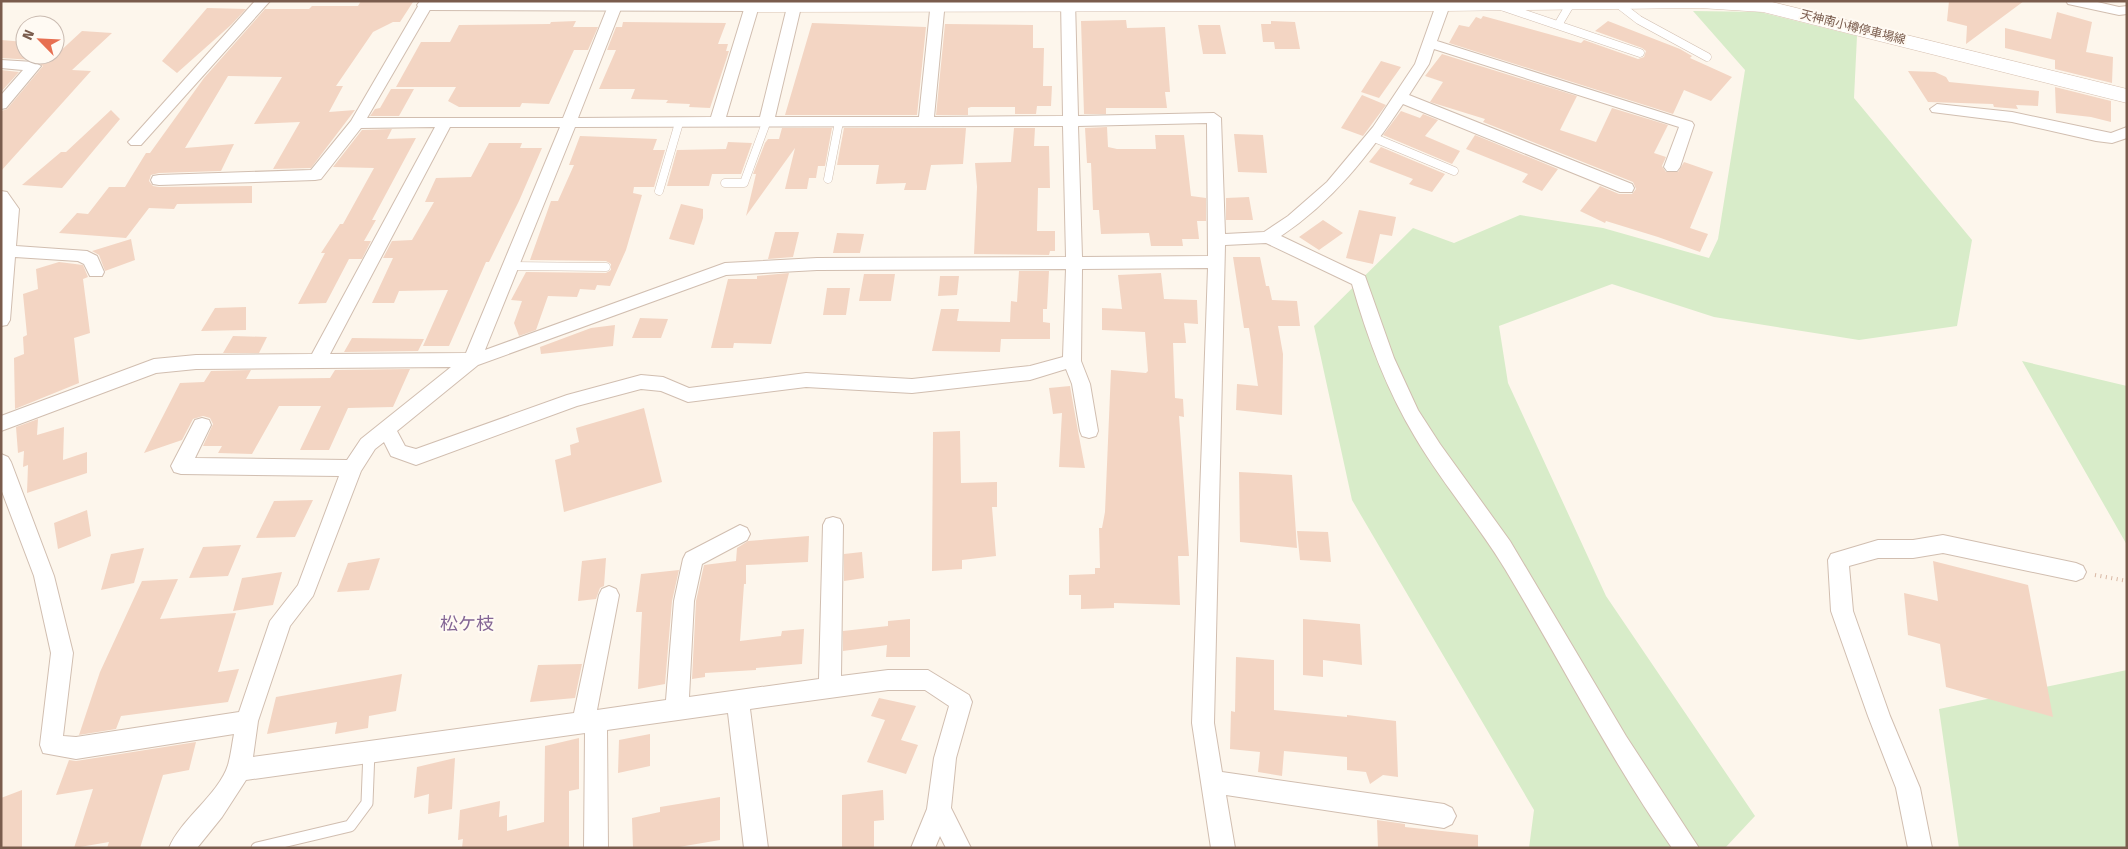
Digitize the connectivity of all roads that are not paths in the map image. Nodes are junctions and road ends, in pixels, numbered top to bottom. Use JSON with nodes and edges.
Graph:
{"nodes":[{"id":1,"x":264,"y":1,"type":"edge"},
{"id":2,"x":2073,"y":1,"type":"edge"},
{"id":3,"x":427,"y":3,"type":"edge"},
{"id":4,"x":937,"y":3,"type":"edge"},
{"id":5,"x":1068,"y":3,"type":"edge"},
{"id":6,"x":1339,"y":3,"type":"edge"},
{"id":7,"x":1580,"y":3,"type":"edge"},
{"id":8,"x":1616,"y":3,"type":"junction"},
{"id":9,"x":1738,"y":3,"type":"edge"},
{"id":10,"x":616,"y":4,"type":"edge"},
{"id":11,"x":753,"y":4,"type":"edge"},
{"id":12,"x":795,"y":4,"type":"edge"},
{"id":13,"x":1497,"y":4,"type":"junction"},
{"id":14,"x":1443,"y":5,"type":"junction"},
{"id":15,"x":2127,"y":10,"type":"edge"},
{"id":16,"x":1558,"y":25,"type":"junction"},
{"id":17,"x":1429,"y":43,"type":"junction"},
{"id":18,"x":1640,"y":53,"type":"dead end"},
{"id":19,"x":1707,"y":56,"type":"dead end"},
{"id":20,"x":1,"y":64,"type":"edge"},
{"id":21,"x":2127,"y":96,"type":"edge"},
{"id":22,"x":1400,"y":97,"type":"junction"},
{"id":23,"x":1,"y":105,"type":"edge"},
{"id":24,"x":1937,"y":109,"type":"dead end"},
{"id":25,"x":1070,"y":121,"type":"junction"},
{"id":26,"x":839,"y":122,"type":"junction"},
{"id":27,"x":926,"y":122,"type":"junction"},
{"id":28,"x":357,"y":123,"type":"junction"},
{"id":29,"x":444,"y":123,"type":"junction"},
{"id":30,"x":568,"y":123,"type":"junction"},
{"id":31,"x":679,"y":123,"type":"junction"},
{"id":32,"x":717,"y":123,"type":"junction"},
{"id":33,"x":766,"y":123,"type":"junction"},
{"id":34,"x":2127,"y":132,"type":"edge"},
{"id":35,"x":1372,"y":137,"type":"junction"},
{"id":36,"x":136,"y":142,"type":"dead end"},
{"id":37,"x":1672,"y":167,"type":"dead end"},
{"id":38,"x":1454,"y":171,"type":"dead end"},
{"id":39,"x":828,"y":179,"type":"dead end"},
{"id":40,"x":159,"y":180,"type":"dead end"},
{"id":41,"x":725,"y":183,"type":"dead end"},
{"id":42,"x":1626,"y":188,"type":"dead end"},
{"id":43,"x":659,"y":191,"type":"dead end"},
{"id":44,"x":1,"y":196,"type":"edge"},
{"id":45,"x":1268,"y":238,"type":"junction"},
{"id":46,"x":1217,"y":240,"type":"junction"},
{"id":47,"x":8,"y":251,"type":"junction"},
{"id":48,"x":1216,"y":262,"type":"junction"},
{"id":49,"x":1074,"y":264,"type":"junction"},
{"id":50,"x":512,"y":266,"type":"junction"},
{"id":51,"x":606,"y":267,"type":"dead end"},
{"id":52,"x":96,"y":272,"type":"dead end"},
{"id":53,"x":1,"y":320,"type":"edge"},
{"id":54,"x":472,"y":360,"type":"junction"},
{"id":55,"x":1072,"y":361,"type":"junction"},
{"id":56,"x":318,"y":362,"type":"junction"},
{"id":57,"x":1,"y":424,"type":"edge"},
{"id":58,"x":202,"y":426,"type":"dead end"},
{"id":59,"x":386,"y":430,"type":"junction"},
{"id":60,"x":1089,"y":431,"type":"dead end"},
{"id":61,"x":1,"y":462,"type":"edge"},
{"id":62,"x":352,"y":468,"type":"junction"},
{"id":63,"x":833,"y":525,"type":"dead end"},
{"id":64,"x":740,"y":534,"type":"dead end"},
{"id":65,"x":2076,"y":572,"type":"road end"},
{"id":66,"x":609,"y":595,"type":"dead end"},
{"id":67,"x":830,"y":688,"type":"junction"},
{"id":68,"x":738,"y":700,"type":"junction"},
{"id":69,"x":677,"y":709,"type":"junction"},
{"id":70,"x":247,"y":721,"type":"junction"},
{"id":71,"x":589,"y":721,"type":"junction"},
{"id":72,"x":369,"y":751,"type":"junction"},
{"id":73,"x":239,"y":770,"type":"junction"},
{"id":74,"x":1213,"y":782,"type":"junction"},
{"id":75,"x":938,"y":809,"type":"junction"},
{"id":76,"x":1444,"y":816,"type":"dead end"},
{"id":77,"x":181,"y":848,"type":"edge"},
{"id":78,"x":257,"y":848,"type":"edge"},
{"id":79,"x":596,"y":848,"type":"edge"},
{"id":80,"x":756,"y":848,"type":"edge"},
{"id":81,"x":923,"y":848,"type":"edge"},
{"id":82,"x":960,"y":848,"type":"edge"},
{"id":83,"x":1224,"y":848,"type":"edge"},
{"id":84,"x":1687,"y":848,"type":"edge"},
{"id":85,"x":1920,"y":848,"type":"edge"}],
"edges":[{"from":1,"to":36,"type":"street"},
{"from":2,"to":15,"type":"street"},
{"from":3,"to":10,"type":"street"},
{"from":3,"to":28,"type":"street"},
{"from":4,"to":5,"type":"main road","name":"天神南小樽停車場線"},
{"from":4,"to":12,"type":"main road","name":"天神南小樽停車場線"},
{"from":4,"to":27,"type":"street"},
{"from":5,"to":6,"type":"main road","name":"天神南小樽停車場線"},
{"from":5,"to":25,"type":"street"},
{"from":6,"to":14,"type":"main road","name":"天神南小樽停車場線"},
{"from":7,"to":8,"type":"main road","name":"天神南小樽停車場線"},
{"from":7,"to":13,"type":"main road","name":"天神南小樽停車場線"},
{"from":7,"to":16,"type":"lane"},
{"from":8,"to":9,"type":"main road","name":"天神南小樽停車場線"},
{"from":8,"to":19,"type":"lane"},
{"from":9,"to":21,"type":"main road","name":"天神南小樽停車場線"},
{"from":10,"to":11,"type":"street"},
{"from":10,"to":30,"type":"street"},
{"from":11,"to":12,"type":"main road","name":"天神南小樽停車場線"},
{"from":11,"to":32,"type":"street"},
{"from":12,"to":33,"type":"street"},
{"from":13,"to":14,"type":"main road","name":"天神南小樽停車場線"},
{"from":13,"to":16,"type":"lane"},
{"from":14,"to":17,"type":"street"},
{"from":16,"to":18,"type":"lane"},
{"from":17,"to":22,"type":"street"},
{"from":17,"to":37,"type":"street"},
{"from":20,"to":23,"type":"street"},
{"from":22,"to":35,"type":"street"},
{"from":22,"to":42,"type":"street"},
{"from":24,"to":34,"type":"street"},
{"from":25,"to":27,"type":"street"},
{"from":25,"to":46,"type":"street"},
{"from":25,"to":49,"type":"street"},
{"from":26,"to":27,"type":"street"},
{"from":26,"to":33,"type":"street"},
{"from":26,"to":39,"type":"lane"},
{"from":28,"to":29,"type":"street"},
{"from":28,"to":40,"type":"street"},
{"from":29,"to":30,"type":"street"},
{"from":29,"to":56,"type":"street"},
{"from":30,"to":31,"type":"street"},
{"from":30,"to":50,"type":"street"},
{"from":31,"to":32,"type":"street"},
{"from":31,"to":43,"type":"lane"},
{"from":32,"to":33,"type":"street"},
{"from":33,"to":41,"type":"lane"},
{"from":35,"to":38,"type":"lane"},
{"from":35,"to":45,"type":"street"},
{"from":44,"to":47,"type":"street"},
{"from":45,"to":46,"type":"street"},
{"from":45,"to":84,"type":"street"},
{"from":46,"to":48,"type":"street"},
{"from":47,"to":52,"type":"street"},
{"from":47,"to":53,"type":"street"},
{"from":48,"to":49,"type":"street"},
{"from":48,"to":74,"type":"street"},
{"from":49,"to":54,"type":"street"},
{"from":49,"to":55,"type":"street"},
{"from":50,"to":51,"type":"lane"},
{"from":50,"to":54,"type":"street"},
{"from":54,"to":56,"type":"street"},
{"from":54,"to":59,"type":"street"},
{"from":55,"to":59,"type":"street"},
{"from":55,"to":60,"type":"street"},
{"from":56,"to":57,"type":"street"},
{"from":58,"to":62,"type":"street"},
{"from":59,"to":62,"type":"street"},
{"from":61,"to":70,"type":"street"},
{"from":62,"to":70,"type":"street"},
{"from":63,"to":67,"type":"street"},
{"from":64,"to":69,"type":"street"},
{"from":65,"to":85,"type":"street"},
{"from":66,"to":71,"type":"street"},
{"from":67,"to":68,"type":"street"},
{"from":67,"to":75,"type":"street"},
{"from":68,"to":69,"type":"street"},
{"from":68,"to":80,"type":"street"},
{"from":69,"to":71,"type":"street"},
{"from":70,"to":73,"type":"street"},
{"from":71,"to":72,"type":"street"},
{"from":71,"to":79,"type":"street"},
{"from":72,"to":73,"type":"street"},
{"from":72,"to":78,"type":"lane"},
{"from":73,"to":77,"type":"street"},
{"from":74,"to":76,"type":"street"},
{"from":74,"to":83,"type":"street"},
{"from":75,"to":81,"type":"street"},
{"from":75,"to":82,"type":"street"}]}
